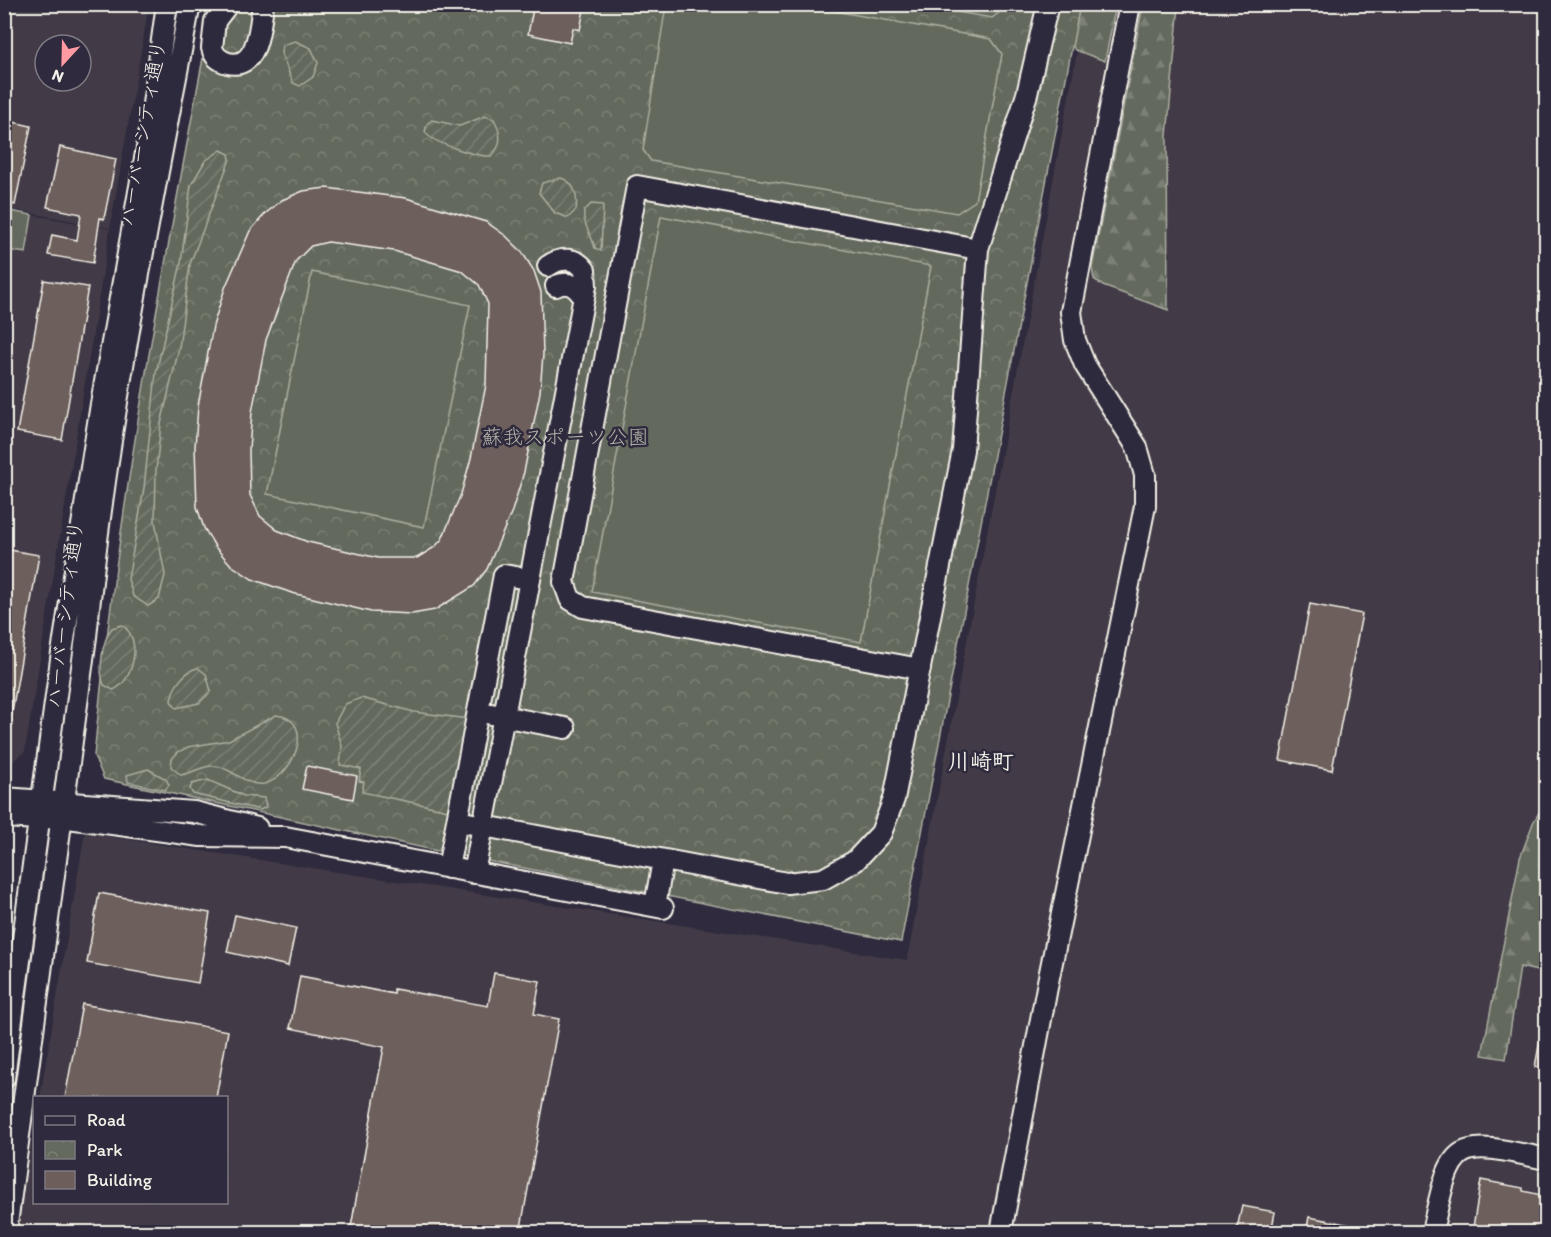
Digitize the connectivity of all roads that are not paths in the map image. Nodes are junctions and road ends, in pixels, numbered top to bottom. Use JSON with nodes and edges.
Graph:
{"nodes":[{"id":1,"x":167,"y":4,"type":"edge"},
{"id":2,"x":190,"y":4,"type":"edge"},
{"id":3,"x":228,"y":4,"type":"edge"},
{"id":4,"x":263,"y":4,"type":"edge"},
{"id":5,"x":1048,"y":4,"type":"edge"},
{"id":6,"x":1130,"y":4,"type":"edge"},
{"id":7,"x":978,"y":249,"type":"junction"},
{"id":8,"x":548,"y":266,"type":"dead end"},
{"id":9,"x":556,"y":286,"type":"dead end"},
{"id":10,"x":584,"y":298,"type":"junction"},
{"id":11,"x":528,"y":579,"type":"junction"},
{"id":12,"x":920,"y":669,"type":"junction"},
{"id":13,"x":478,"y":711,"type":"junction"},
{"id":14,"x":502,"y":716,"type":"junction"},
{"id":15,"x":565,"y":728,"type":"dead end"},
{"id":16,"x":467,"y":764,"type":"junction"},
{"id":17,"x":495,"y":767,"type":"junction"},
{"id":18,"x":4,"y":798,"type":"edge"},
{"id":19,"x":40,"y":810,"type":"junction"},
{"id":20,"x":63,"y":810,"type":"junction"},
{"id":21,"x":204,"y":814,"type":"junction"},
{"id":22,"x":4,"y":817,"type":"edge"},
{"id":23,"x":457,"y":821,"type":"junction"},
{"id":24,"x":483,"y":825,"type":"junction"},
{"id":25,"x":201,"y":836,"type":"junction"},
{"id":26,"x":285,"y":837,"type":"junction"},
{"id":27,"x":663,"y":860,"type":"junction"},
{"id":28,"x":448,"y":868,"type":"junction"},
{"id":29,"x":474,"y":873,"type":"junction"},
{"id":30,"x":4,"y":1078,"type":"edge"},
{"id":31,"x":1546,"y":1159,"type":"edge"},
{"id":32,"x":6,"y":1233,"type":"edge"},
{"id":33,"x":1001,"y":1233,"type":"edge"},
{"id":34,"x":1432,"y":1233,"type":"edge"}],
"edges":[{"from":1,"to":19,"type":"street","name":"ハーバーシティ通り"},
{"from":2,"to":20,"type":"street","name":"ハーバーシティ通り"},
{"from":3,"to":4,"type":"street"},
{"from":5,"to":7,"type":"street"},
{"from":6,"to":33,"type":"street"},
{"from":7,"to":12,"type":"street"},
{"from":7,"to":12,"type":"street"},
{"from":8,"to":10,"type":"street"},
{"from":9,"to":10,"type":"street"},
{"from":10,"to":11,"type":"street"},
{"from":11,"to":13,"type":"street"},
{"from":11,"to":14,"type":"street"},
{"from":12,"to":27,"type":"street"},
{"from":13,"to":14,"type":"street"},
{"from":13,"to":16,"type":"street"},
{"from":14,"to":15,"type":"street"},
{"from":14,"to":17,"type":"street"},
{"from":16,"to":17,"type":"street"},
{"from":16,"to":23,"type":"street"},
{"from":17,"to":24,"type":"street"},
{"from":18,"to":19,"type":"street"},
{"from":19,"to":20,"type":"street"},
{"from":19,"to":22,"type":"street"},
{"from":19,"to":30,"type":"street","name":"ハーバーシティ通り"},
{"from":20,"to":21,"type":"street"},
{"from":20,"to":25,"type":"street"},
{"from":20,"to":32,"type":"street","name":"ハーバーシティ通り"},
{"from":21,"to":25,"type":"street"},
{"from":21,"to":26,"type":"street"},
{"from":23,"to":24,"type":"street"},
{"from":23,"to":28,"type":"street"},
{"from":24,"to":27,"type":"street"},
{"from":24,"to":29,"type":"street"},
{"from":25,"to":26,"type":"street"},
{"from":26,"to":28,"type":"street"},
{"from":27,"to":29,"type":"street"},
{"from":28,"to":29,"type":"street"},
{"from":31,"to":34,"type":"street"}]}
